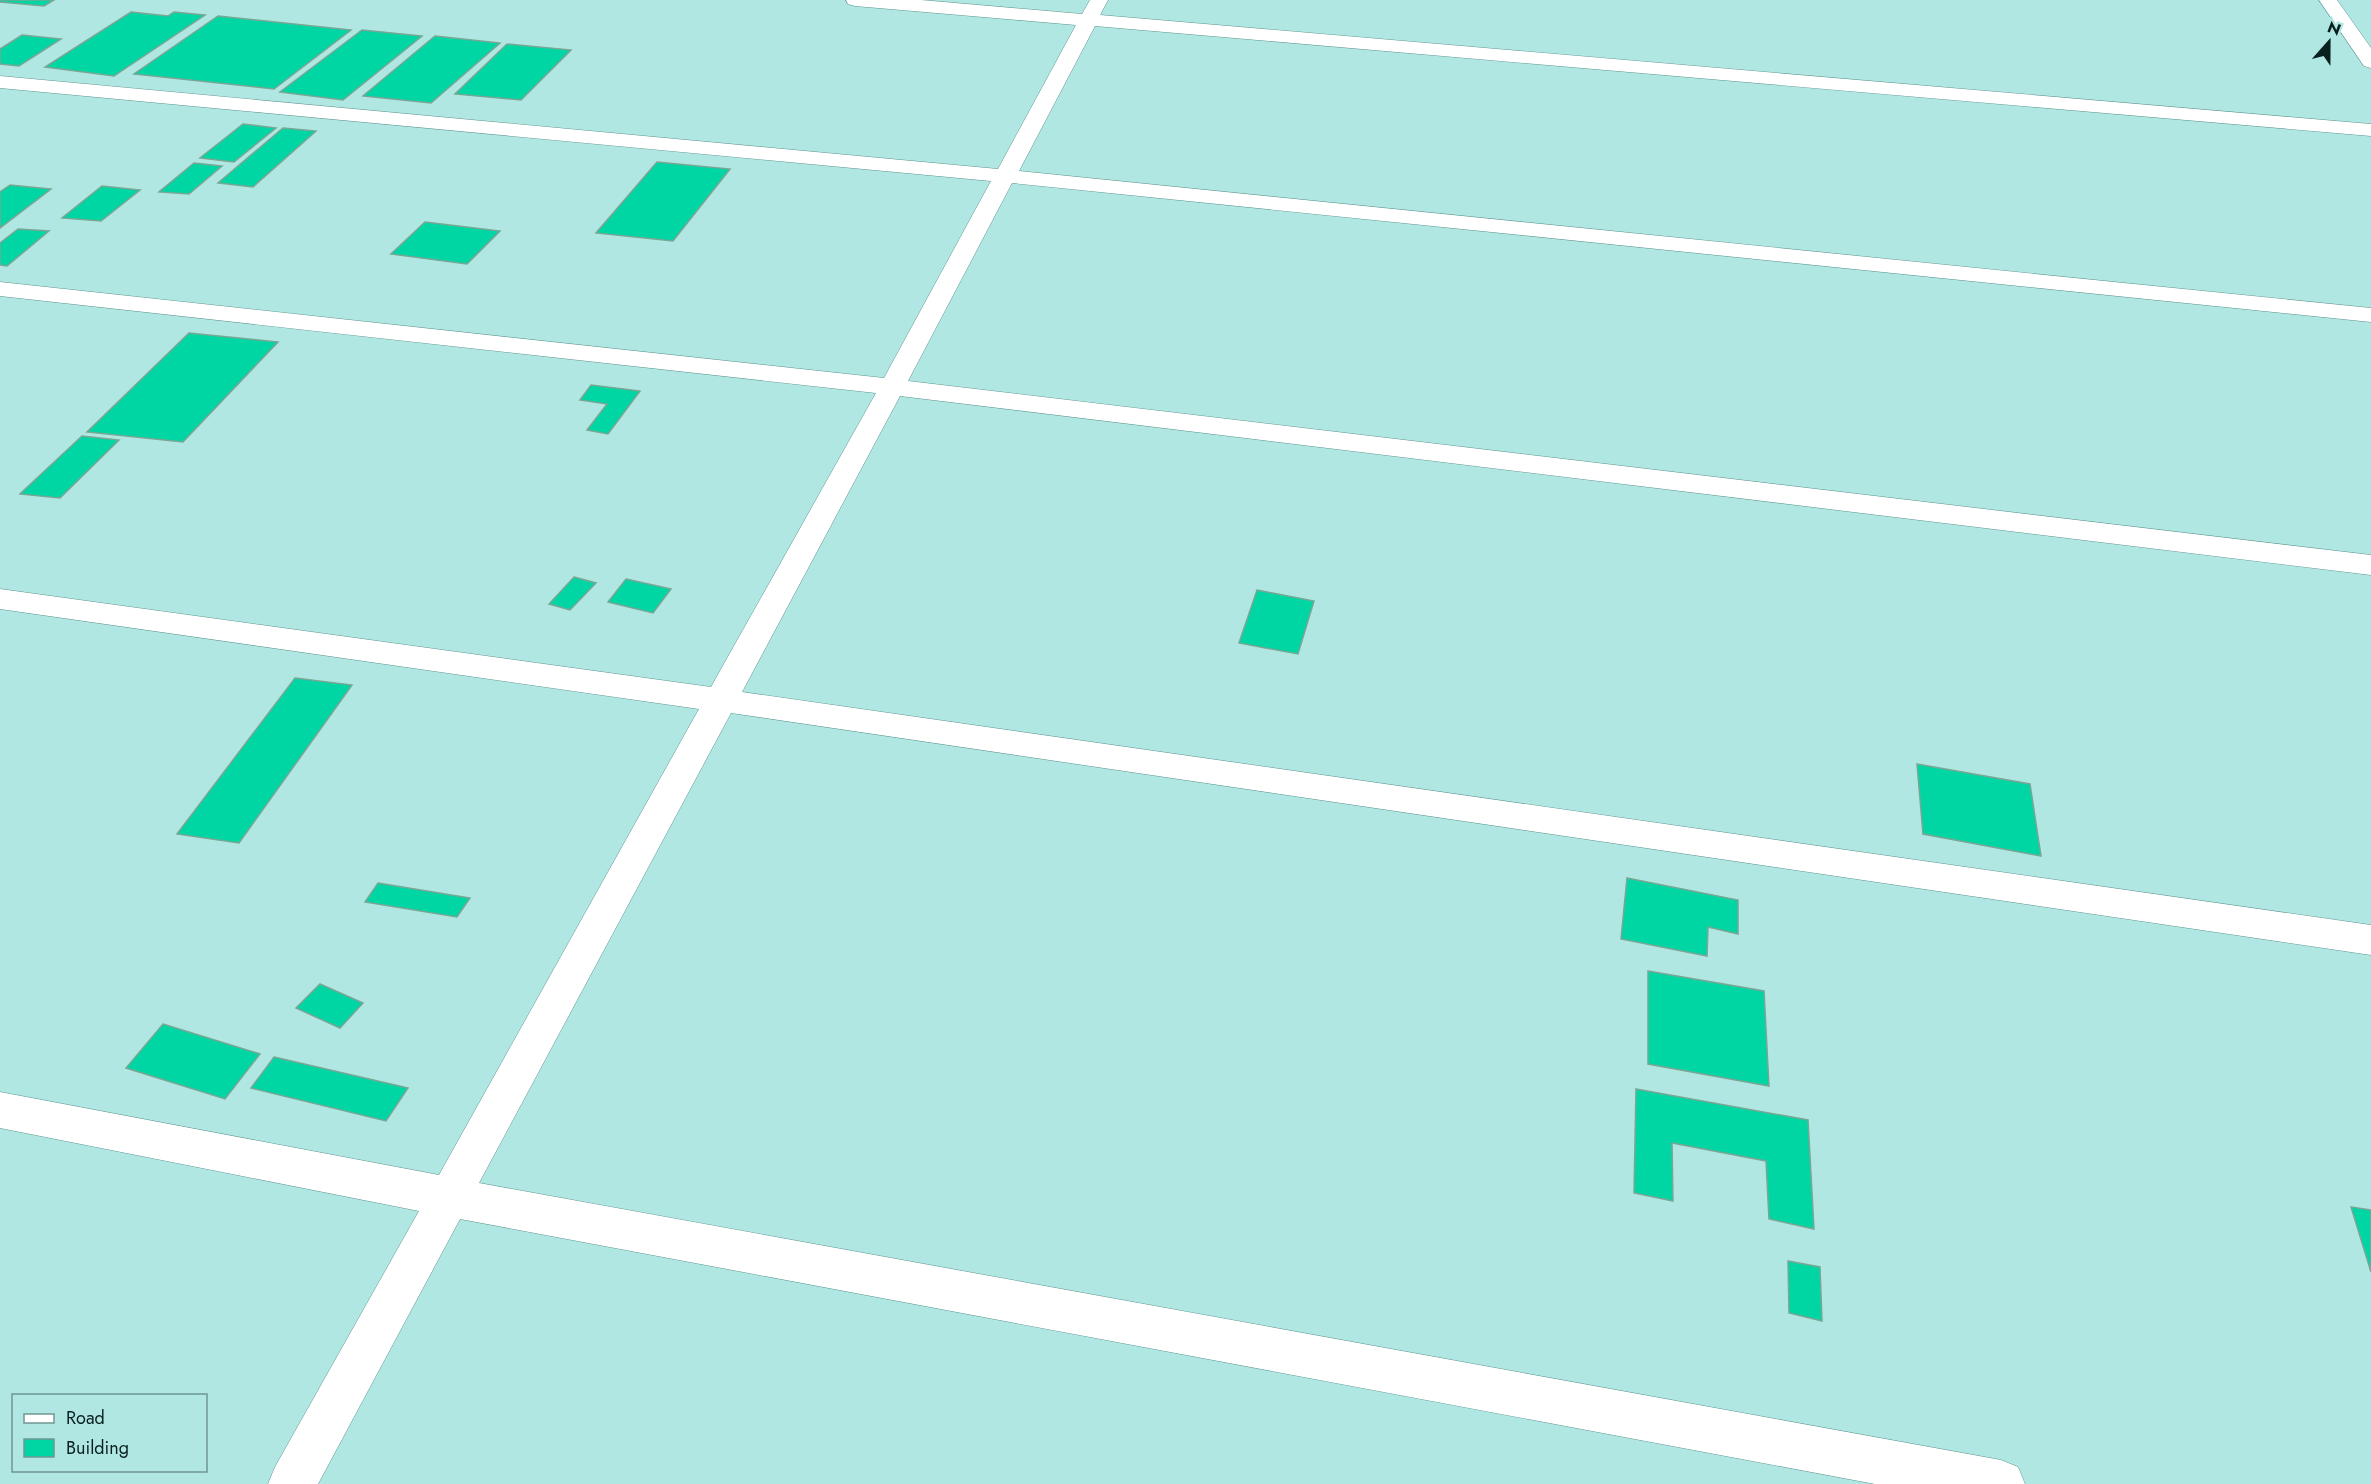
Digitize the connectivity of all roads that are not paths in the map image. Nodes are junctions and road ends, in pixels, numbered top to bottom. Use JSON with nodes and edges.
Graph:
{"nodes":[{"id":1,"x":855,"y":0,"type":"edge"},
{"id":2,"x":2328,"y":0,"type":"edge"},
{"id":3,"x":1093,"y":10,"type":"edge"},
{"id":4,"x":2371,"y":62,"type":"edge"},
{"id":5,"x":0,"y":82,"type":"edge"},
{"id":6,"x":2371,"y":130,"type":"edge"},
{"id":7,"x":1005,"y":176,"type":"junction"},
{"id":8,"x":0,"y":289,"type":"edge"},
{"id":9,"x":2371,"y":315,"type":"edge"},
{"id":10,"x":892,"y":387,"type":"junction"},
{"id":11,"x":2371,"y":565,"type":"edge"},
{"id":12,"x":0,"y":599,"type":"edge"},
{"id":13,"x":722,"y":698,"type":"junction"},
{"id":14,"x":2371,"y":940,"type":"edge"},
{"id":15,"x":0,"y":1110,"type":"edge"},
{"id":16,"x":449,"y":1197,"type":"junction"},
{"id":17,"x":292,"y":1484,"type":"edge"},
{"id":18,"x":2001,"y":1484,"type":"edge"}],
"edges":[{"from":1,"to":3,"type":"street"},
{"from":2,"to":4,"type":"street"},
{"from":3,"to":6,"type":"street"},
{"from":3,"to":7,"type":"street"},
{"from":5,"to":7,"type":"street"},
{"from":7,"to":9,"type":"street"},
{"from":7,"to":10,"type":"street"},
{"from":8,"to":10,"type":"street"},
{"from":10,"to":11,"type":"street"},
{"from":10,"to":13,"type":"street"},
{"from":12,"to":13,"type":"street"},
{"from":13,"to":14,"type":"street"},
{"from":13,"to":16,"type":"street"},
{"from":15,"to":16,"type":"street"},
{"from":16,"to":17,"type":"street"},
{"from":16,"to":18,"type":"street"}]}
